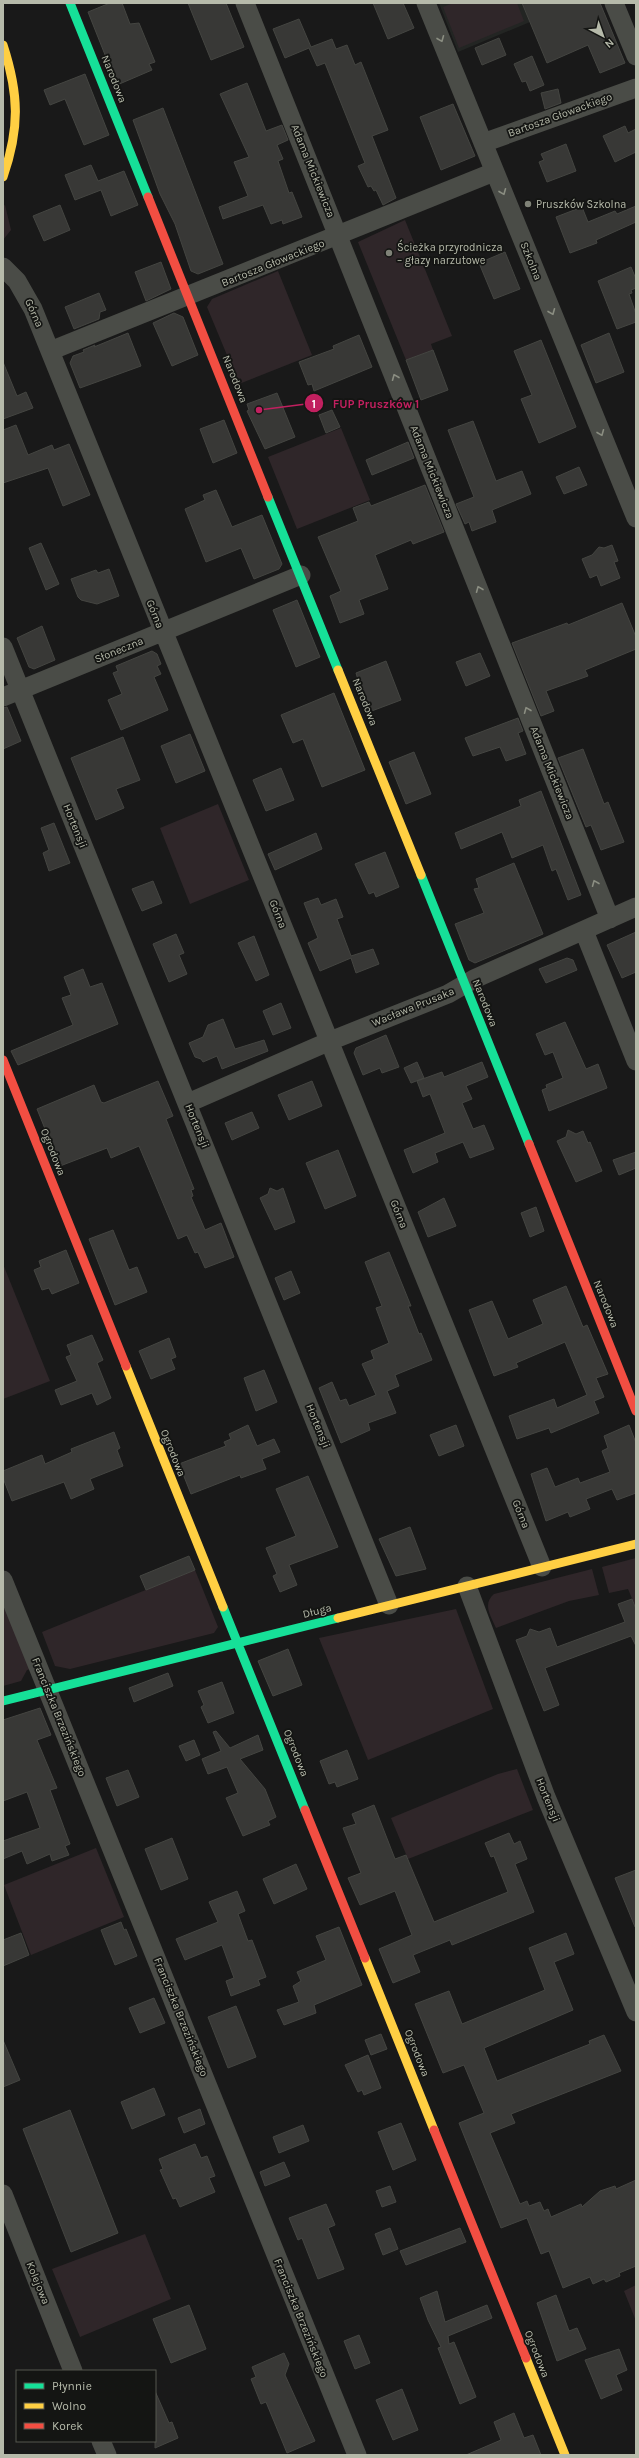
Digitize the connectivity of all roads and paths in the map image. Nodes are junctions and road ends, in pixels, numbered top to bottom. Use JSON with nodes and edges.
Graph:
{"nodes":[{"id":1,"x":70,"y":3,"type":"edge"},
{"id":2,"x":245,"y":3,"type":"edge"},
{"id":3,"x":426,"y":3,"type":"edge"},
{"id":4,"x":614,"y":3,"type":"edge"},
{"id":5,"x":3,"y":45,"type":"edge"},
{"id":6,"x":636,"y":56,"type":"edge"},
{"id":7,"x":636,"y":88,"type":"edge"},
{"id":8,"x":484,"y":143,"type":"junction"},
{"id":9,"x":494,"y":172,"type":"junction"},
{"id":10,"x":3,"y":177,"type":"edge"},
{"id":11,"x":339,"y":236,"type":"junction"},
{"id":12,"x":3,"y":267,"type":"edge"},
{"id":13,"x":188,"y":297,"type":"junction"},
{"id":14,"x":50,"y":351,"type":"junction"},
{"id":15,"x":636,"y":518,"type":"edge"},
{"id":16,"x":301,"y":575,"type":"junction"},
{"id":17,"x":162,"y":632,"type":"junction"},
{"id":18,"x":3,"y":647,"type":"edge"},
{"id":19,"x":20,"y":690,"type":"junction"},
{"id":20,"x":3,"y":698,"type":"edge"},
{"id":21,"x":636,"y":906,"type":"edge"},
{"id":22,"x":610,"y":919,"type":"junction"},
{"id":23,"x":584,"y":931,"type":"junction"},
{"id":24,"x":465,"y":985,"type":"junction"},
{"id":25,"x":330,"y":1041,"type":"junction"},
{"id":26,"x":3,"y":1060,"type":"edge"},
{"id":27,"x":636,"y":1061,"type":"edge"},
{"id":28,"x":188,"y":1104,"type":"junction"},
{"id":29,"x":636,"y":1411,"type":"edge"},
{"id":30,"x":636,"y":1544,"type":"edge"},
{"id":31,"x":542,"y":1567,"type":"junction"},
{"id":32,"x":3,"y":1580,"type":"edge"},
{"id":33,"x":467,"y":1586,"type":"junction"},
{"id":34,"x":389,"y":1605,"type":"junction"},
{"id":35,"x":237,"y":1642,"type":"junction"},
{"id":36,"x":48,"y":1690,"type":"junction"},
{"id":37,"x":3,"y":1701,"type":"edge"},
{"id":38,"x":636,"y":2012,"type":"edge"},
{"id":39,"x":3,"y":2194,"type":"edge"},
{"id":40,"x":73,"y":2370,"type":"edge"},
{"id":41,"x":101,"y":2442,"type":"edge"},
{"id":42,"x":107,"y":2455,"type":"edge"},
{"id":43,"x":357,"y":2455,"type":"edge"},
{"id":44,"x":565,"y":2455,"type":"edge"}],
"edges":[{"from":1,"to":13,"type":"street","name":"Narodowa"},
{"from":2,"to":11,"type":"street","name":"Adama Mickiewicza"},
{"from":3,"to":8,"type":"street","name":"Szkolna","one_way":true},
{"from":4,"to":6,"type":"street"},
{"from":5,"to":10,"type":"street"},
{"from":7,"to":8,"type":"street","name":"Bartosza Głowackiego"},
{"from":8,"to":9,"type":"street","name":"Szkolna"},
{"from":9,"to":11,"type":"street","name":"Bartosza Głowackiego"},
{"from":9,"to":15,"type":"street","name":"Szkolna","one_way":true},
{"from":11,"to":13,"type":"street","name":"Bartosza Głowackiego"},
{"from":22,"to":11,"type":"street","name":"Adama Mickiewicza","one_way":true},
{"from":12,"to":14,"type":"street","name":"Górna"},
{"from":13,"to":14,"type":"street","name":"Bartosza Głowackiego"},
{"from":13,"to":16,"type":"street","name":"Narodowa"},
{"from":14,"to":17,"type":"street","name":"Górna"},
{"from":16,"to":17,"type":"street","name":"Słoneczna"},
{"from":16,"to":24,"type":"street","name":"Narodowa"},
{"from":17,"to":19,"type":"street","name":"Słoneczna"},
{"from":17,"to":25,"type":"street","name":"Górna"},
{"from":18,"to":19,"type":"street","name":"Hortensji"},
{"from":19,"to":20,"type":"street","name":"Słoneczna"},
{"from":19,"to":28,"type":"street","name":"Hortensji"},
{"from":21,"to":22,"type":"street","name":"Wacława Prusaka"},
{"from":22,"to":23,"type":"street","name":"Wacława Prusaka"},
{"from":23,"to":24,"type":"street","name":"Wacława Prusaka"},
{"from":23,"to":27,"type":"street"},
{"from":24,"to":25,"type":"street","name":"Wacława Prusaka"},
{"from":24,"to":29,"type":"street","name":"Narodowa"},
{"from":25,"to":28,"type":"street","name":"Wacława Prusaka"},
{"from":25,"to":31,"type":"street","name":"Górna"},
{"from":26,"to":35,"type":"street","name":"Ogrodowa"},
{"from":28,"to":34,"type":"street","name":"Hortensji"},
{"from":30,"to":31,"type":"street","name":"Długa"},
{"from":31,"to":33,"type":"street","name":"Długa"},
{"from":32,"to":36,"type":"street","name":"Franciszka Brzezińskiego"},
{"from":33,"to":34,"type":"street","name":"Długa"},
{"from":33,"to":38,"type":"street","name":"Hortensji"},
{"from":34,"to":35,"type":"street","name":"Długa"},
{"from":35,"to":36,"type":"street","name":"Długa"},
{"from":35,"to":44,"type":"street","name":"Ogrodowa"},
{"from":36,"to":37,"type":"street","name":"Długa"},
{"from":36,"to":43,"type":"street","name":"Franciszka Brzezińskiego"},
{"from":39,"to":40,"type":"street","name":"Kolejowa"},
{"from":41,"to":42,"type":"street"}]}
